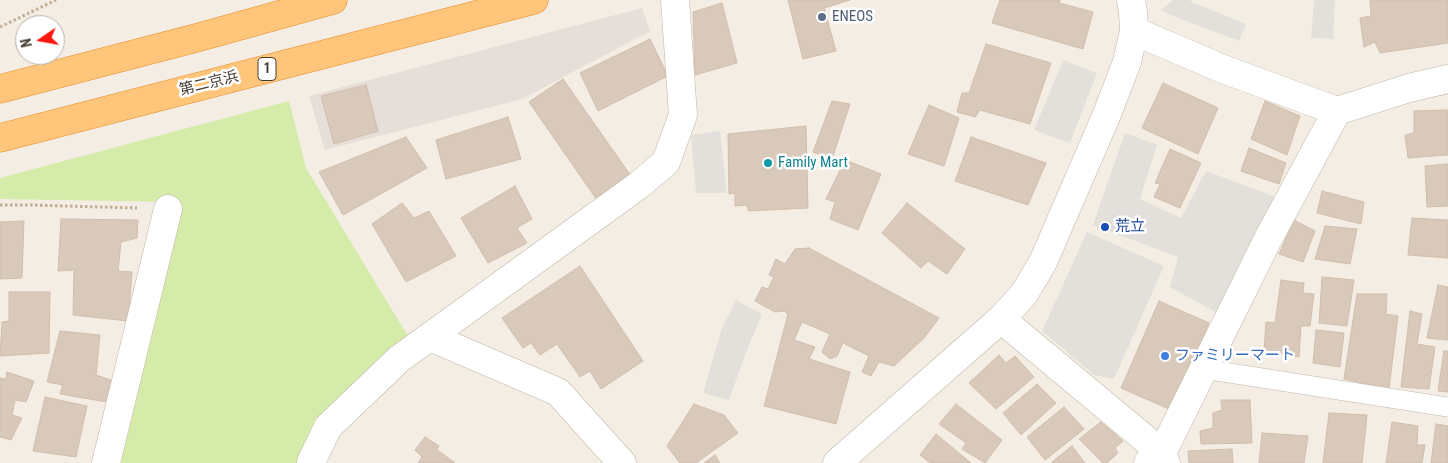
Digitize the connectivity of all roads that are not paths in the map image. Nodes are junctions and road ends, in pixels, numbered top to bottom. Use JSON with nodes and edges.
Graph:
{"nodes":[{"id":1,"x":334,"y":0,"type":"edge"},
{"id":2,"x":534,"y":0,"type":"edge"},
{"id":3,"x":675,"y":0,"type":"edge"},
{"id":4,"x":1131,"y":0,"type":"edge"},
{"id":5,"x":1134,"y":31,"type":"junction"},
{"id":6,"x":1448,"y":79,"type":"edge"},
{"id":7,"x":0,"y":89,"type":"edge"},
{"id":8,"x":1337,"y":111,"type":"junction"},
{"id":9,"x":0,"y":138,"type":"edge"},
{"id":10,"x":168,"y":209,"type":"road end"},
{"id":11,"x":1001,"y":319,"type":"junction"},
{"id":12,"x":430,"y":337,"type":"junction"},
{"id":13,"x":1204,"y":369,"type":"junction"},
{"id":14,"x":1448,"y":407,"type":"edge"},
{"id":15,"x":1159,"y":460,"type":"edge"},
{"id":16,"x":106,"y":463,"type":"edge"},
{"id":17,"x":311,"y":463,"type":"edge"},
{"id":18,"x":622,"y":463,"type":"edge"},
{"id":19,"x":837,"y":463,"type":"edge"}],
"edges":[{"from":1,"to":7,"type":"highway"},
{"from":2,"to":9,"type":"highway","name":"第二京浜","number":"1"},
{"from":3,"to":12,"type":"street"},
{"from":4,"to":5,"type":"street"},
{"from":5,"to":8,"type":"street"},
{"from":5,"to":11,"type":"street"},
{"from":6,"to":8,"type":"street"},
{"from":8,"to":13,"type":"street"},
{"from":10,"to":16,"type":"street"},
{"from":11,"to":15,"type":"street"},
{"from":11,"to":19,"type":"street"},
{"from":12,"to":17,"type":"street"},
{"from":12,"to":18,"type":"street"},
{"from":13,"to":14,"type":"lane"},
{"from":13,"to":15,"type":"street"}]}
